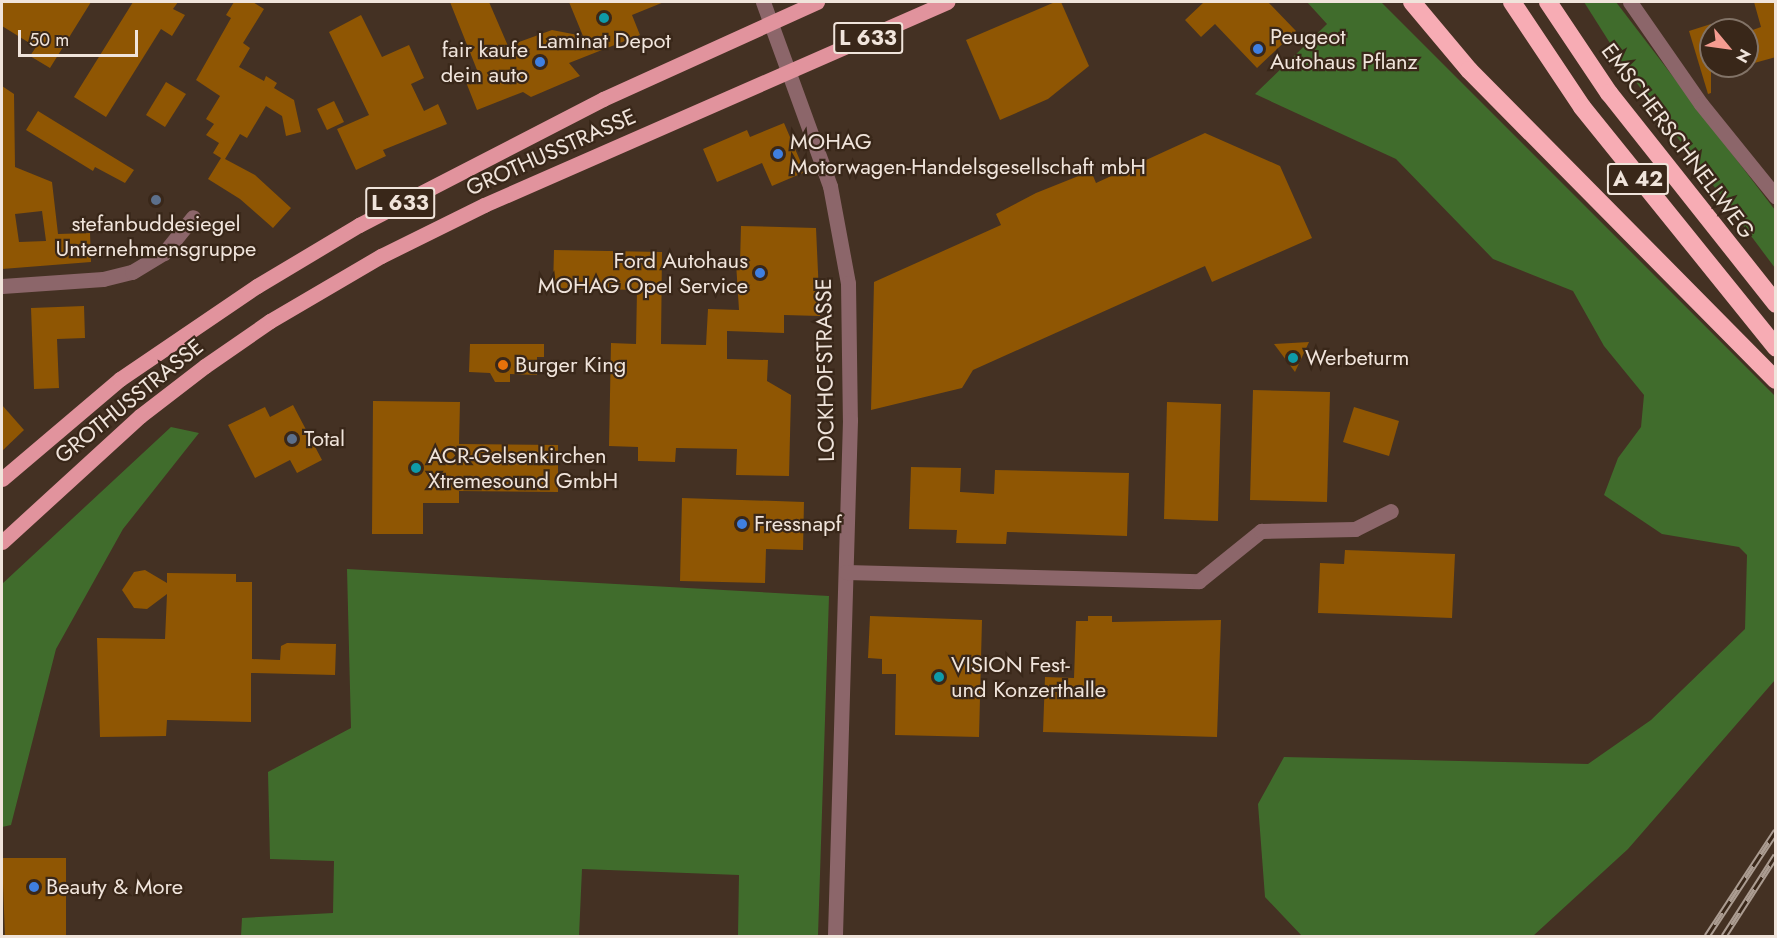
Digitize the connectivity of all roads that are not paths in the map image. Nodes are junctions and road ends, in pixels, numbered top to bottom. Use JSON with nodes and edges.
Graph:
{"nodes":[{"id":1,"x":763,"y":2,"type":"edge"},
{"id":2,"x":817,"y":2,"type":"edge"},
{"id":3,"x":947,"y":2,"type":"edge"},
{"id":4,"x":1512,"y":2,"type":"edge"},
{"id":5,"x":1548,"y":2,"type":"edge"},
{"id":6,"x":1630,"y":2,"type":"edge"},
{"id":7,"x":1412,"y":3,"type":"edge"},
{"id":8,"x":772,"y":22,"type":"junction"},
{"id":9,"x":788,"y":73,"type":"junction"},
{"id":10,"x":1776,"y":197,"type":"edge"},
{"id":11,"x":193,"y":217,"type":"dead end"},
{"id":12,"x":2,"y":286,"type":"edge"},
{"id":13,"x":1776,"y":304,"type":"edge"},
{"id":14,"x":1776,"y":347,"type":"edge"},
{"id":15,"x":1776,"y":380,"type":"edge"},
{"id":16,"x":2,"y":479,"type":"edge"},
{"id":17,"x":1391,"y":511,"type":"dead end"},
{"id":18,"x":2,"y":543,"type":"edge"},
{"id":19,"x":846,"y":572,"type":"junction"},
{"id":20,"x":835,"y":936,"type":"edge"}],
"edges":[{"from":1,"to":8,"type":"street","name":"LOCKHOFSTRASSE"},
{"from":2,"to":8,"type":"main road","name":"GROTHUSSTRASSE","number":"L 633"},
{"from":3,"to":9,"type":"main road","name":"GROTHUSSTRASSE","number":"L 633"},
{"from":4,"to":14,"type":"highway","number":"A 42"},
{"from":5,"to":13,"type":"highway","name":"EMSCHERSCHNELLWEG","number":"A 42"},
{"from":6,"to":10,"type":"street"},
{"from":7,"to":15,"type":"highway"},
{"from":8,"to":9,"type":"street","name":"LOCKHOFSTRASSE"},
{"from":8,"to":16,"type":"main road","name":"GROTHUSSTRASSE","number":"L 633"},
{"from":9,"to":18,"type":"main road","name":"GROTHUSSTRASSE","number":"L 633"},
{"from":9,"to":19,"type":"street","name":"LOCKHOFSTRASSE"},
{"from":11,"to":12,"type":"street"},
{"from":17,"to":19,"type":"street"},
{"from":19,"to":20,"type":"street","name":"LOCKHOFSTRASSE"}]}
